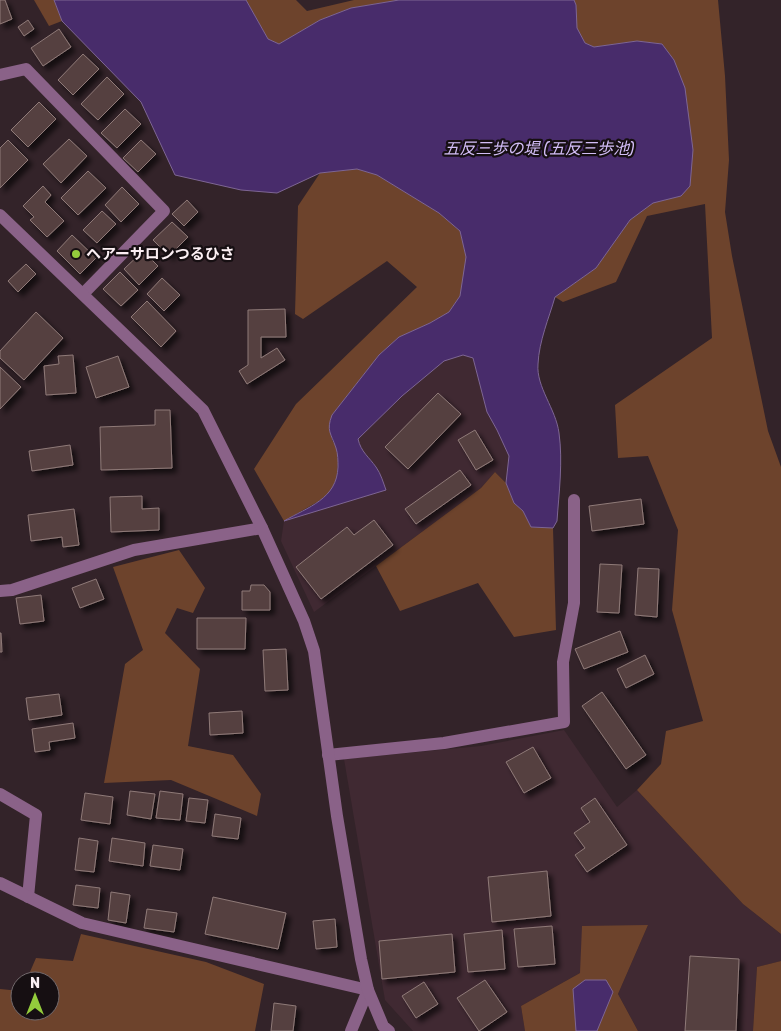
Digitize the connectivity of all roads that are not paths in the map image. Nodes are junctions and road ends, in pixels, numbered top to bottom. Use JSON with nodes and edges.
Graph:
{"nodes":[{"id":1,"x":0,"y":74,"type":"edge"},
{"id":2,"x":0,"y":216,"type":"edge"},
{"id":3,"x":83,"y":294,"type":"junction"},
{"id":4,"x":574,"y":500,"type":"dead end"},
{"id":5,"x":262,"y":528,"type":"junction"},
{"id":6,"x":0,"y":591,"type":"edge"},
{"id":7,"x":328,"y":755,"type":"junction"},
{"id":8,"x":0,"y":794,"type":"edge"},
{"id":9,"x":0,"y":883,"type":"edge"},
{"id":10,"x":28,"y":897,"type":"junction"},
{"id":11,"x":368,"y":990,"type":"junction"},
{"id":12,"x":351,"y":1031,"type":"edge"},
{"id":13,"x":388,"y":1031,"type":"edge"}],
"edges":[{"from":1,"to":3,"type":"street"},
{"from":2,"to":3,"type":"street"},
{"from":3,"to":5,"type":"street"},
{"from":4,"to":7,"type":"street"},
{"from":5,"to":6,"type":"street"},
{"from":5,"to":7,"type":"street"},
{"from":7,"to":11,"type":"street"},
{"from":8,"to":10,"type":"street"},
{"from":9,"to":10,"type":"street"},
{"from":10,"to":11,"type":"street"},
{"from":11,"to":12,"type":"street"},
{"from":11,"to":13,"type":"street"}]}
